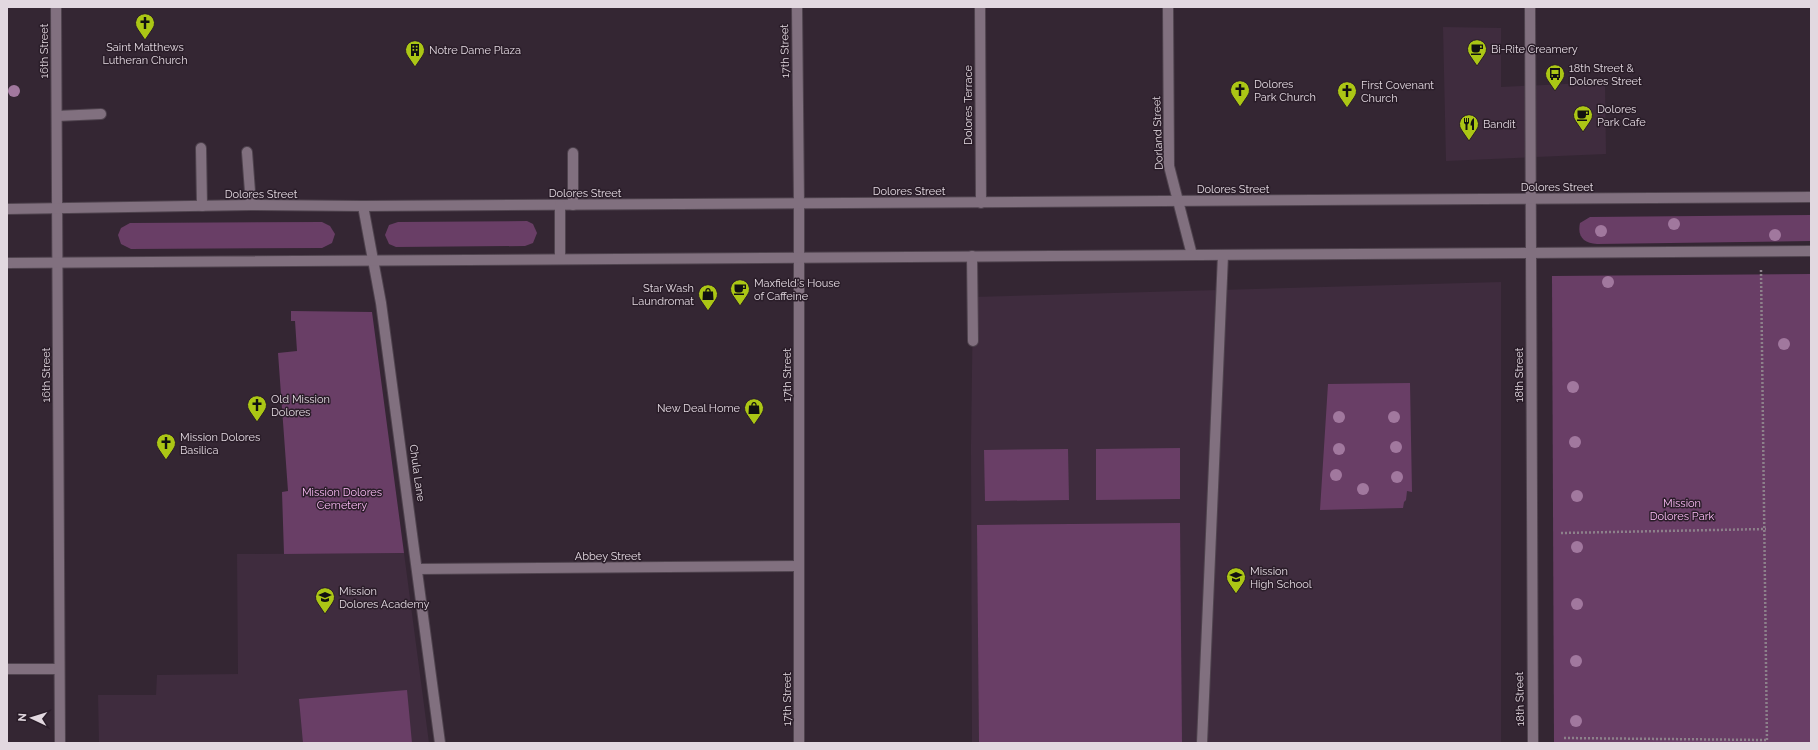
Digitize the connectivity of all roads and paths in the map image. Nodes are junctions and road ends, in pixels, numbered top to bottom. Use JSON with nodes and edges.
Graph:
{"nodes":[{"id":1,"x":56,"y":7,"type":"edge"},
{"id":2,"x":797,"y":7,"type":"edge"},
{"id":3,"x":980,"y":7,"type":"edge"},
{"id":4,"x":1168,"y":7,"type":"edge"},
{"id":5,"x":1530,"y":7,"type":"edge"},
{"id":6,"x":101,"y":114,"type":"dead end"},
{"id":7,"x":57,"y":116,"type":"junction"},
{"id":8,"x":201,"y":148,"type":"dead end"},
{"id":9,"x":247,"y":152,"type":"dead end"},
{"id":10,"x":573,"y":153,"type":"dead end"},
{"id":11,"x":1811,"y":197,"type":"edge"},
{"id":12,"x":1531,"y":199,"type":"junction"},
{"id":13,"x":1178,"y":201,"type":"junction"},
{"id":14,"x":981,"y":203,"type":"junction"},
{"id":15,"x":799,"y":204,"type":"junction"},
{"id":16,"x":251,"y":205,"type":"junction"},
{"id":17,"x":560,"y":205,"type":"junction"},
{"id":18,"x":573,"y":205,"type":"junction"},
{"id":19,"x":202,"y":206,"type":"junction"},
{"id":20,"x":363,"y":206,"type":"junction"},
{"id":21,"x":7,"y":209,"type":"edge"},
{"id":22,"x":58,"y":209,"type":"junction"},
{"id":23,"x":1762,"y":252,"type":"junction"},
{"id":24,"x":1811,"y":252,"type":"edge"},
{"id":25,"x":1531,"y":253,"type":"junction"},
{"id":26,"x":1192,"y":255,"type":"junction"},
{"id":27,"x":1222,"y":255,"type":"junction"},
{"id":28,"x":972,"y":256,"type":"junction"},
{"id":29,"x":799,"y":258,"type":"junction"},
{"id":30,"x":560,"y":259,"type":"junction"},
{"id":31,"x":373,"y":260,"type":"junction"},
{"id":32,"x":7,"y":263,"type":"edge"},
{"id":33,"x":58,"y":263,"type":"junction"},
{"id":34,"x":973,"y":341,"type":"dead end"},
{"id":35,"x":1766,"y":529,"type":"junction"},
{"id":36,"x":1561,"y":533,"type":"dead end"},
{"id":37,"x":799,"y":566,"type":"junction"},
{"id":38,"x":418,"y":569,"type":"junction"},
{"id":39,"x":7,"y":668,"type":"edge"},
{"id":40,"x":59,"y":668,"type":"junction"},
{"id":41,"x":1564,"y":738,"type":"dead end"},
{"id":42,"x":1766,"y":742,"type":"edge"},
{"id":43,"x":60,"y":743,"type":"edge"},
{"id":44,"x":440,"y":743,"type":"edge"},
{"id":45,"x":799,"y":743,"type":"edge"},
{"id":46,"x":1202,"y":743,"type":"edge"},
{"id":47,"x":1533,"y":743,"type":"edge"}],
"edges":[{"from":1,"to":7,"type":"main road","name":"16th Street"},
{"from":2,"to":15,"type":"main road","name":"17th Street"},
{"from":3,"to":14,"type":"main road","name":"Dolores Terrace"},
{"from":4,"to":13,"type":"main road","name":"Dorland Street"},
{"from":5,"to":12,"type":"main road","name":"18th Street"},
{"from":6,"to":7,"type":"main road"},
{"from":7,"to":22,"type":"main road","name":"16th Street"},
{"from":8,"to":19,"type":"main road"},
{"from":9,"to":16,"type":"main road"},
{"from":10,"to":18,"type":"main road"},
{"from":11,"to":12,"type":"main road","name":"Dolores Street"},
{"from":12,"to":13,"type":"main road","name":"Dolores Street"},
{"from":12,"to":25,"type":"main road","name":"18th Street"},
{"from":13,"to":14,"type":"main road","name":"Dolores Street"},
{"from":13,"to":26,"type":"main road","name":"Dorland Street"},
{"from":14,"to":15,"type":"main road","name":"Dolores Street"},
{"from":15,"to":18,"type":"main road","name":"Dolores Street"},
{"from":15,"to":29,"type":"main road","name":"17th Street"},
{"from":16,"to":19,"type":"main road","name":"Dolores Street"},
{"from":16,"to":20,"type":"main road","name":"Dolores Street"},
{"from":17,"to":18,"type":"main road","name":"Dolores Street"},
{"from":17,"to":20,"type":"main road","name":"Dolores Street"},
{"from":17,"to":30,"type":"main road"},
{"from":19,"to":22,"type":"main road","name":"Dolores Street"},
{"from":20,"to":31,"type":"main road","name":"Chula Lane"},
{"from":21,"to":22,"type":"main road","name":"Dolores Street"},
{"from":22,"to":33,"type":"main road","name":"16th Street"},
{"from":23,"to":24,"type":"main road"},
{"from":23,"to":25,"type":"main road"},
{"from":23,"to":35,"type":"path"},
{"from":25,"to":27,"type":"main road"},
{"from":25,"to":47,"type":"main road","name":"18th Street"},
{"from":26,"to":27,"type":"main road"},
{"from":26,"to":28,"type":"main road"},
{"from":27,"to":46,"type":"main road"},
{"from":28,"to":29,"type":"main road"},
{"from":28,"to":34,"type":"main road"},
{"from":29,"to":30,"type":"main road"},
{"from":29,"to":37,"type":"main road","name":"17th Street"},
{"from":30,"to":31,"type":"main road"},
{"from":31,"to":33,"type":"main road"},
{"from":31,"to":38,"type":"main road","name":"Chula Lane"},
{"from":32,"to":33,"type":"main road"},
{"from":33,"to":40,"type":"main road","name":"16th Street"},
{"from":35,"to":36,"type":"path"},
{"from":35,"to":42,"type":"path"},
{"from":37,"to":38,"type":"main road","name":"Abbey Street"},
{"from":37,"to":45,"type":"main road","name":"17th Street"},
{"from":38,"to":44,"type":"main road","name":"Chula Lane"},
{"from":39,"to":40,"type":"main road"},
{"from":40,"to":43,"type":"main road","name":"16th Street"},
{"from":41,"to":42,"type":"path"}]}
